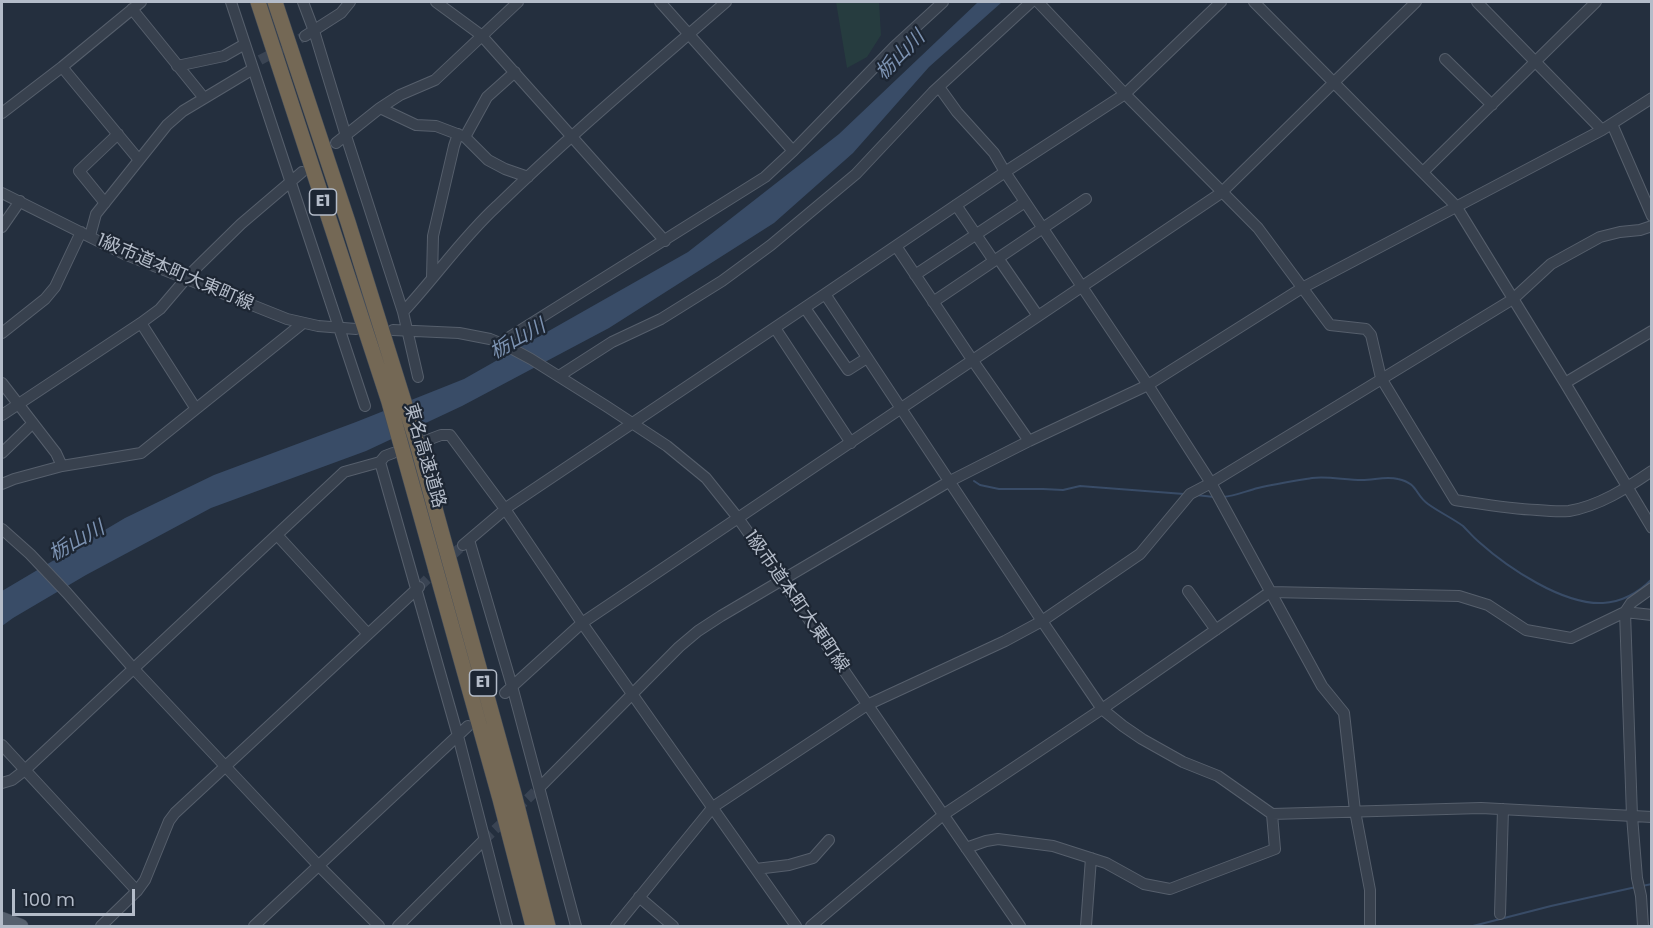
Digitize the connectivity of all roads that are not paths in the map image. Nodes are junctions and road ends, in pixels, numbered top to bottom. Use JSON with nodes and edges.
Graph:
{"nodes":[{"id":1,"x":141,"y":2,"type":"edge"},
{"id":2,"x":231,"y":2,"type":"edge"},
{"id":3,"x":258,"y":2,"type":"edge"},
{"id":4,"x":275,"y":2,"type":"edge"},
{"id":5,"x":303,"y":2,"type":"edge"},
{"id":6,"x":350,"y":2,"type":"edge"},
{"id":7,"x":436,"y":2,"type":"edge"},
{"id":8,"x":518,"y":2,"type":"edge"},
{"id":9,"x":660,"y":2,"type":"edge"},
{"id":10,"x":726,"y":2,"type":"edge"},
{"id":11,"x":943,"y":2,"type":"edge"},
{"id":12,"x":1031,"y":2,"type":"edge"},
{"id":13,"x":1038,"y":2,"type":"edge"},
{"id":14,"x":1221,"y":2,"type":"edge"},
{"id":15,"x":1254,"y":2,"type":"edge"},
{"id":16,"x":1416,"y":2,"type":"edge"},
{"id":17,"x":1477,"y":2,"type":"edge"},
{"id":18,"x":1596,"y":2,"type":"edge"},
{"id":19,"x":132,"y":9,"type":"junction"},
{"id":20,"x":309,"y":34,"type":"junction"},
{"id":21,"x":689,"y":34,"type":"junction"},
{"id":22,"x":481,"y":35,"type":"junction"},
{"id":23,"x":245,"y":44,"type":"junction"},
{"id":24,"x":1445,"y":59,"type":"dead end"},
{"id":25,"x":1536,"y":61,"type":"junction"},
{"id":26,"x":255,"y":65,"type":"junction"},
{"id":27,"x":177,"y":66,"type":"junction"},
{"id":28,"x":62,"y":67,"type":"junction"},
{"id":29,"x":515,"y":72,"type":"junction"},
{"id":30,"x":1333,"y":81,"type":"junction"},
{"id":31,"x":939,"y":87,"type":"junction"},
{"id":32,"x":1125,"y":94,"type":"junction"},
{"id":33,"x":204,"y":98,"type":"junction"},
{"id":34,"x":1652,"y":98,"type":"edge"},
{"id":35,"x":1492,"y":105,"type":"junction"},
{"id":36,"x":380,"y":108,"type":"junction"},
{"id":37,"x":2,"y":113,"type":"edge"},
{"id":38,"x":1607,"y":127,"type":"junction"},
{"id":39,"x":118,"y":134,"type":"junction"},
{"id":40,"x":462,"y":135,"type":"junction"},
{"id":41,"x":345,"y":136,"type":"junction"},
{"id":42,"x":573,"y":137,"type":"junction"},
{"id":43,"x":336,"y":143,"type":"dead end"},
{"id":44,"x":793,"y":151,"type":"junction"},
{"id":45,"x":139,"y":160,"type":"junction"},
{"id":46,"x":302,"y":172,"type":"dead end"},
{"id":47,"x":1005,"y":172,"type":"junction"},
{"id":48,"x":1423,"y":172,"type":"junction"},
{"id":49,"x":528,"y":177,"type":"junction"},
{"id":50,"x":290,"y":181,"type":"junction"},
{"id":51,"x":2,"y":193,"type":"edge"},
{"id":52,"x":1221,"y":193,"type":"junction"},
{"id":53,"x":1086,"y":199,"type":"dead end"},
{"id":54,"x":20,"y":201,"type":"junction"},
{"id":55,"x":1025,"y":202,"type":"junction"},
{"id":56,"x":105,"y":203,"type":"junction"},
{"id":57,"x":956,"y":205,"type":"junction"},
{"id":58,"x":1456,"y":206,"type":"junction"},
{"id":59,"x":1652,"y":216,"type":"edge"},
{"id":60,"x":1652,"y":226,"type":"edge"},
{"id":61,"x":2,"y":227,"type":"edge"},
{"id":62,"x":1042,"y":227,"type":"junction"},
{"id":63,"x":85,"y":234,"type":"junction"},
{"id":64,"x":976,"y":234,"type":"junction"},
{"id":65,"x":665,"y":241,"type":"junction"},
{"id":66,"x":896,"y":246,"type":"junction"},
{"id":67,"x":996,"y":259,"type":"junction"},
{"id":68,"x":915,"y":275,"type":"junction"},
{"id":69,"x":185,"y":279,"type":"junction"},
{"id":70,"x":432,"y":279,"type":"junction"},
{"id":71,"x":1082,"y":286,"type":"junction"},
{"id":72,"x":1302,"y":288,"type":"junction"},
{"id":73,"x":825,"y":294,"type":"junction"},
{"id":74,"x":1513,"y":299,"type":"junction"},
{"id":75,"x":933,"y":302,"type":"junction"},
{"id":76,"x":805,"y":308,"type":"junction"},
{"id":77,"x":403,"y":312,"type":"junction"},
{"id":78,"x":1038,"y":316,"type":"junction"},
{"id":79,"x":141,"y":323,"type":"junction"},
{"id":80,"x":303,"y":323,"type":"junction"},
{"id":81,"x":338,"y":328,"type":"junction"},
{"id":82,"x":774,"y":328,"type":"junction"},
{"id":83,"x":356,"y":329,"type":"dead end"},
{"id":84,"x":393,"y":330,"type":"dead end"},
{"id":85,"x":407,"y":331,"type":"junction"},
{"id":86,"x":1652,"y":331,"type":"edge"},
{"id":87,"x":2,"y":333,"type":"edge"},
{"id":88,"x":502,"y":344,"type":"junction"},
{"id":89,"x":867,"y":358,"type":"junction"},
{"id":90,"x":972,"y":361,"type":"junction"},
{"id":91,"x":557,"y":375,"type":"junction"},
{"id":92,"x":418,"y":377,"type":"dead end"},
{"id":93,"x":1382,"y":378,"type":"junction"},
{"id":94,"x":2,"y":383,"type":"edge"},
{"id":95,"x":1565,"y":383,"type":"junction"},
{"id":96,"x":1148,"y":385,"type":"junction"},
{"id":97,"x":395,"y":399,"type":"junction"},
{"id":98,"x":18,"y":404,"type":"junction"},
{"id":99,"x":365,"y":406,"type":"dead end"},
{"id":100,"x":196,"y":409,"type":"junction"},
{"id":101,"x":901,"y":409,"type":"junction"},
{"id":102,"x":2,"y":415,"type":"edge"},
{"id":103,"x":33,"y":423,"type":"junction"},
{"id":104,"x":632,"y":423,"type":"junction"},
{"id":105,"x":1029,"y":441,"type":"junction"},
{"id":106,"x":851,"y":442,"type":"junction"},
{"id":107,"x":409,"y":444,"type":"junction"},
{"id":108,"x":2,"y":453,"type":"edge"},
{"id":109,"x":380,"y":462,"type":"junction"},
{"id":110,"x":62,"y":466,"type":"junction"},
{"id":111,"x":1652,"y":471,"type":"edge"},
{"id":112,"x":950,"y":481,"type":"junction"},
{"id":113,"x":1210,"y":483,"type":"junction"},
{"id":114,"x":2,"y":484,"type":"edge"},
{"id":115,"x":1627,"y":488,"type":"junction"},
{"id":116,"x":505,"y":509,"type":"junction"},
{"id":117,"x":738,"y":519,"type":"junction"},
{"id":118,"x":1652,"y":528,"type":"edge"},
{"id":119,"x":2,"y":529,"type":"edge"},
{"id":120,"x":277,"y":535,"type":"junction"},
{"id":121,"x":781,"y":579,"type":"junction"},
{"id":122,"x":418,"y":588,"type":"junction"},
{"id":123,"x":1652,"y":588,"type":"edge"},
{"id":124,"x":1188,"y":591,"type":"dead end"},
{"id":125,"x":1270,"y":592,"type":"junction"},
{"id":126,"x":1625,"y":612,"type":"junction"},
{"id":127,"x":1652,"y":615,"type":"edge"},
{"id":128,"x":1042,"y":621,"type":"junction"},
{"id":129,"x":582,"y":623,"type":"junction"},
{"id":130,"x":1216,"y":630,"type":"junction"},
{"id":131,"x":368,"y":634,"type":"junction"},
{"id":132,"x":133,"y":668,"type":"junction"},
{"id":133,"x":508,"y":689,"type":"junction"},
{"id":134,"x":633,"y":693,"type":"junction"},
{"id":135,"x":867,"y":705,"type":"junction"},
{"id":136,"x":1102,"y":709,"type":"junction"},
{"id":137,"x":468,"y":726,"type":"dead end"},
{"id":138,"x":458,"y":736,"type":"junction"},
{"id":139,"x":2,"y":745,"type":"edge"},
{"id":140,"x":225,"y":765,"type":"junction"},
{"id":141,"x":25,"y":770,"type":"junction"},
{"id":142,"x":2,"y":783,"type":"edge"},
{"id":143,"x":540,"y":787,"type":"junction"},
{"id":144,"x":713,"y":807,"type":"junction"},
{"id":145,"x":1503,"y":809,"type":"junction"},
{"id":146,"x":1355,"y":811,"type":"junction"},
{"id":147,"x":1272,"y":814,"type":"junction"},
{"id":148,"x":943,"y":815,"type":"junction"},
{"id":149,"x":1632,"y":816,"type":"junction"},
{"id":150,"x":1652,"y":817,"type":"edge"},
{"id":151,"x":484,"y":840,"type":"junction"},
{"id":152,"x":829,"y":840,"type":"dead end"},
{"id":153,"x":966,"y":848,"type":"junction"},
{"id":154,"x":1091,"y":858,"type":"junction"},
{"id":155,"x":318,"y":865,"type":"junction"},
{"id":156,"x":756,"y":869,"type":"junction"},
{"id":157,"x":137,"y":891,"type":"junction"},
{"id":158,"x":639,"y":897,"type":"junction"},
{"id":159,"x":1500,"y":914,"type":"dead end"},
{"id":160,"x":2,"y":919,"type":"edge"},
{"id":161,"x":21,"y":927,"type":"edge"},
{"id":162,"x":101,"y":927,"type":"edge"},
{"id":163,"x":254,"y":927,"type":"edge"},
{"id":164,"x":379,"y":927,"type":"edge"},
{"id":165,"x":398,"y":927,"type":"edge"},
{"id":166,"x":507,"y":927,"type":"edge"},
{"id":167,"x":533,"y":927,"type":"edge"},
{"id":168,"x":548,"y":927,"type":"edge"},
{"id":169,"x":576,"y":927,"type":"edge"},
{"id":170,"x":616,"y":927,"type":"edge"},
{"id":171,"x":673,"y":927,"type":"edge"},
{"id":172,"x":796,"y":927,"type":"edge"},
{"id":173,"x":812,"y":927,"type":"edge"},
{"id":174,"x":1020,"y":927,"type":"edge"},
{"id":175,"x":1086,"y":927,"type":"edge"},
{"id":176,"x":1370,"y":927,"type":"edge"},
{"id":177,"x":1643,"y":927,"type":"edge"}],
"edges":[{"from":1,"to":19,"type":"street"},
{"from":2,"to":23,"type":"street"},
{"from":3,"to":97,"type":"highway","name":"東名高速道路","number":"E1"},
{"from":4,"to":97,"type":"highway","name":"東名高速道路","number":"E1"},
{"from":5,"to":20,"type":"street"},
{"from":6,"to":20,"type":"street"},
{"from":7,"to":22,"type":"street"},
{"from":8,"to":22,"type":"street"},
{"from":9,"to":21,"type":"street"},
{"from":10,"to":21,"type":"street"},
{"from":11,"to":44,"type":"street"},
{"from":12,"to":31,"type":"street"},
{"from":13,"to":32,"type":"street"},
{"from":14,"to":32,"type":"street"},
{"from":15,"to":30,"type":"street"},
{"from":16,"to":30,"type":"street"},
{"from":17,"to":25,"type":"street"},
{"from":18,"to":25,"type":"street"},
{"from":19,"to":27,"type":"street"},
{"from":19,"to":28,"type":"street"},
{"from":20,"to":41,"type":"street"},
{"from":21,"to":42,"type":"street"},
{"from":21,"to":44,"type":"street"},
{"from":22,"to":29,"type":"street"},
{"from":22,"to":36,"type":"street"},
{"from":23,"to":26,"type":"street"},
{"from":23,"to":27,"type":"street"},
{"from":24,"to":35,"type":"street"},
{"from":25,"to":35,"type":"street"},
{"from":25,"to":38,"type":"street"},
{"from":26,"to":33,"type":"street"},
{"from":26,"to":50,"type":"street"},
{"from":27,"to":33,"type":"street"},
{"from":28,"to":37,"type":"street"},
{"from":28,"to":39,"type":"street"},
{"from":29,"to":40,"type":"street"},
{"from":29,"to":42,"type":"street"},
{"from":30,"to":48,"type":"street"},
{"from":30,"to":52,"type":"street"},
{"from":31,"to":47,"type":"street"},
{"from":31,"to":91,"type":"street"},
{"from":32,"to":47,"type":"street"},
{"from":32,"to":52,"type":"street"},
{"from":33,"to":45,"type":"street"},
{"from":34,"to":38,"type":"street"},
{"from":35,"to":48,"type":"street"},
{"from":36,"to":40,"type":"street"},
{"from":36,"to":41,"type":"street"},
{"from":38,"to":58,"type":"street"},
{"from":38,"to":59,"type":"street"},
{"from":39,"to":45,"type":"street"},
{"from":39,"to":56,"type":"street"},
{"from":40,"to":49,"type":"street"},
{"from":40,"to":70,"type":"street"},
{"from":41,"to":43,"type":"street"},
{"from":41,"to":77,"type":"street"},
{"from":42,"to":49,"type":"street"},
{"from":42,"to":65,"type":"street"},
{"from":44,"to":65,"type":"street"},
{"from":45,"to":56,"type":"street"},
{"from":46,"to":50,"type":"street"},
{"from":47,"to":55,"type":"street"},
{"from":47,"to":57,"type":"street"},
{"from":48,"to":58,"type":"street"},
{"from":49,"to":70,"type":"street"},
{"from":50,"to":69,"type":"street"},
{"from":50,"to":81,"type":"street"},
{"from":51,"to":54,"type":"street","name":"1級市道本町大東町線"},
{"from":52,"to":71,"type":"street"},
{"from":52,"to":72,"type":"street"},
{"from":53,"to":62,"type":"street"},
{"from":54,"to":61,"type":"street"},
{"from":54,"to":63,"type":"street","name":"1級市道本町大東町線"},
{"from":55,"to":62,"type":"street"},
{"from":55,"to":64,"type":"street"},
{"from":56,"to":63,"type":"street"},
{"from":57,"to":64,"type":"street"},
{"from":57,"to":66,"type":"street"},
{"from":58,"to":72,"type":"street"},
{"from":58,"to":74,"type":"street"},
{"from":60,"to":74,"type":"street"},
{"from":62,"to":67,"type":"street"},
{"from":62,"to":71,"type":"street"},
{"from":63,"to":69,"type":"street","name":"1級市道本町大東町線"},
{"from":63,"to":87,"type":"street"},
{"from":64,"to":67,"type":"street"},
{"from":64,"to":68,"type":"street"},
{"from":65,"to":88,"type":"street"},
{"from":66,"to":68,"type":"street"},
{"from":66,"to":73,"type":"street"},
{"from":67,"to":75,"type":"street"},
{"from":67,"to":78,"type":"street"},
{"from":68,"to":75,"type":"street"},
{"from":69,"to":79,"type":"street"},
{"from":69,"to":80,"type":"street","name":"1級市道本町大東町線"},
{"from":70,"to":77,"type":"street"},
{"from":71,"to":78,"type":"street"},
{"from":71,"to":96,"type":"street"},
{"from":72,"to":93,"type":"street"},
{"from":72,"to":96,"type":"street"},
{"from":73,"to":76,"type":"street"},
{"from":73,"to":89,"type":"street"},
{"from":74,"to":93,"type":"street"},
{"from":74,"to":95,"type":"street"},
{"from":75,"to":90,"type":"street"},
{"from":76,"to":82,"type":"street"},
{"from":76,"to":89,"type":"street"},
{"from":77,"to":85,"type":"street"},
{"from":78,"to":90,"type":"street"},
{"from":79,"to":98,"type":"street"},
{"from":79,"to":100,"type":"street"},
{"from":80,"to":81,"type":"street","name":"1級市道本町大東町線"},
{"from":80,"to":100,"type":"street"},
{"from":81,"to":83,"type":"street","name":"1級市道本町大東町線"},
{"from":81,"to":99,"type":"street"},
{"from":82,"to":104,"type":"street"},
{"from":82,"to":106,"type":"street"},
{"from":84,"to":85,"type":"street","name":"1級市道本町大東町線"},
{"from":85,"to":88,"type":"street","name":"1級市道本町大東町線"},
{"from":85,"to":92,"type":"street"},
{"from":86,"to":95,"type":"street"},
{"from":88,"to":91,"type":"street","name":"1級市道本町大東町線"},
{"from":89,"to":101,"type":"street"},
{"from":90,"to":101,"type":"street"},
{"from":90,"to":105,"type":"street"},
{"from":91,"to":104,"type":"street","name":"1級市道本町大東町線"},
{"from":93,"to":113,"type":"street"},
{"from":93,"to":115,"type":"street"},
{"from":94,"to":98,"type":"street"},
{"from":95,"to":115,"type":"street"},
{"from":96,"to":105,"type":"street"},
{"from":96,"to":113,"type":"street"},
{"from":97,"to":107,"type":"highway","name":"東名高速道路","number":"E1"},
{"from":98,"to":102,"type":"street"},
{"from":98,"to":103,"type":"street"},
{"from":100,"to":110,"type":"street"},
{"from":101,"to":106,"type":"street"},
{"from":101,"to":112,"type":"street"},
{"from":103,"to":108,"type":"street"},
{"from":103,"to":110,"type":"street"},
{"from":104,"to":116,"type":"street"},
{"from":104,"to":117,"type":"street","name":"1級市道本町大東町線"},
{"from":105,"to":112,"type":"street"},
{"from":106,"to":117,"type":"street"},
{"from":107,"to":109,"type":"street"},
{"from":107,"to":116,"type":"street"},
{"from":107,"to":167,"type":"highway","name":"東名高速道路","number":"E1"},
{"from":107,"to":168,"type":"highway","name":"東名高速道路","number":"E1"},
{"from":109,"to":120,"type":"street"},
{"from":109,"to":122,"type":"street"},
{"from":110,"to":114,"type":"street"},
{"from":111,"to":115,"type":"street"},
{"from":112,"to":121,"type":"street"},
{"from":112,"to":128,"type":"street"},
{"from":113,"to":125,"type":"street"},
{"from":113,"to":128,"type":"street"},
{"from":115,"to":118,"type":"street"},
{"from":116,"to":129,"type":"street"},
{"from":116,"to":133,"type":"street"},
{"from":117,"to":121,"type":"street","name":"1級市道本町大東町線"},
{"from":117,"to":129,"type":"street"},
{"from":119,"to":132,"type":"street"},
{"from":120,"to":131,"type":"street"},
{"from":120,"to":132,"type":"street"},
{"from":121,"to":134,"type":"street"},
{"from":121,"to":135,"type":"street","name":"1級市道本町大東町線"},
{"from":122,"to":131,"type":"street"},
{"from":122,"to":138,"type":"street"},
{"from":123,"to":126,"type":"street"},
{"from":124,"to":130,"type":"street"},
{"from":125,"to":126,"type":"street"},
{"from":125,"to":130,"type":"street"},
{"from":125,"to":146,"type":"street"},
{"from":126,"to":127,"type":"street"},
{"from":126,"to":149,"type":"street"},
{"from":128,"to":135,"type":"street"},
{"from":128,"to":136,"type":"street"},
{"from":129,"to":133,"type":"street"},
{"from":129,"to":134,"type":"street"},
{"from":130,"to":136,"type":"street"},
{"from":131,"to":140,"type":"street"},
{"from":132,"to":140,"type":"street"},
{"from":132,"to":141,"type":"street"},
{"from":133,"to":143,"type":"street"},
{"from":134,"to":143,"type":"street"},
{"from":134,"to":144,"type":"street"},
{"from":135,"to":144,"type":"street"},
{"from":135,"to":148,"type":"street","name":"1級市道本町大東町線"},
{"from":136,"to":147,"type":"street"},
{"from":136,"to":148,"type":"street"},
{"from":137,"to":138,"type":"street"},
{"from":138,"to":151,"type":"street"},
{"from":138,"to":155,"type":"street"},
{"from":139,"to":141,"type":"street"},
{"from":140,"to":155,"type":"street"},
{"from":140,"to":157,"type":"street"},
{"from":141,"to":142,"type":"street"},
{"from":141,"to":157,"type":"street"},
{"from":143,"to":169,"type":"street"},
{"from":144,"to":156,"type":"street"},
{"from":144,"to":158,"type":"street"},
{"from":145,"to":146,"type":"street"},
{"from":145,"to":149,"type":"street"},
{"from":145,"to":159,"type":"street"},
{"from":146,"to":147,"type":"street"},
{"from":146,"to":176,"type":"street"},
{"from":147,"to":154,"type":"street"},
{"from":148,"to":153,"type":"street","name":"1級市道本町大東町線"},
{"from":148,"to":173,"type":"street"},
{"from":149,"to":150,"type":"street"},
{"from":149,"to":177,"type":"street"},
{"from":151,"to":165,"type":"street"},
{"from":151,"to":166,"type":"street"},
{"from":152,"to":156,"type":"street"},
{"from":153,"to":154,"type":"street"},
{"from":153,"to":174,"type":"street","name":"1級市道本町大東町線"},
{"from":154,"to":175,"type":"street"},
{"from":155,"to":163,"type":"street"},
{"from":155,"to":164,"type":"street"},
{"from":156,"to":172,"type":"street"},
{"from":157,"to":162,"type":"street"},
{"from":158,"to":170,"type":"street"},
{"from":158,"to":171,"type":"street"},
{"from":160,"to":161,"type":"main road"}]}
